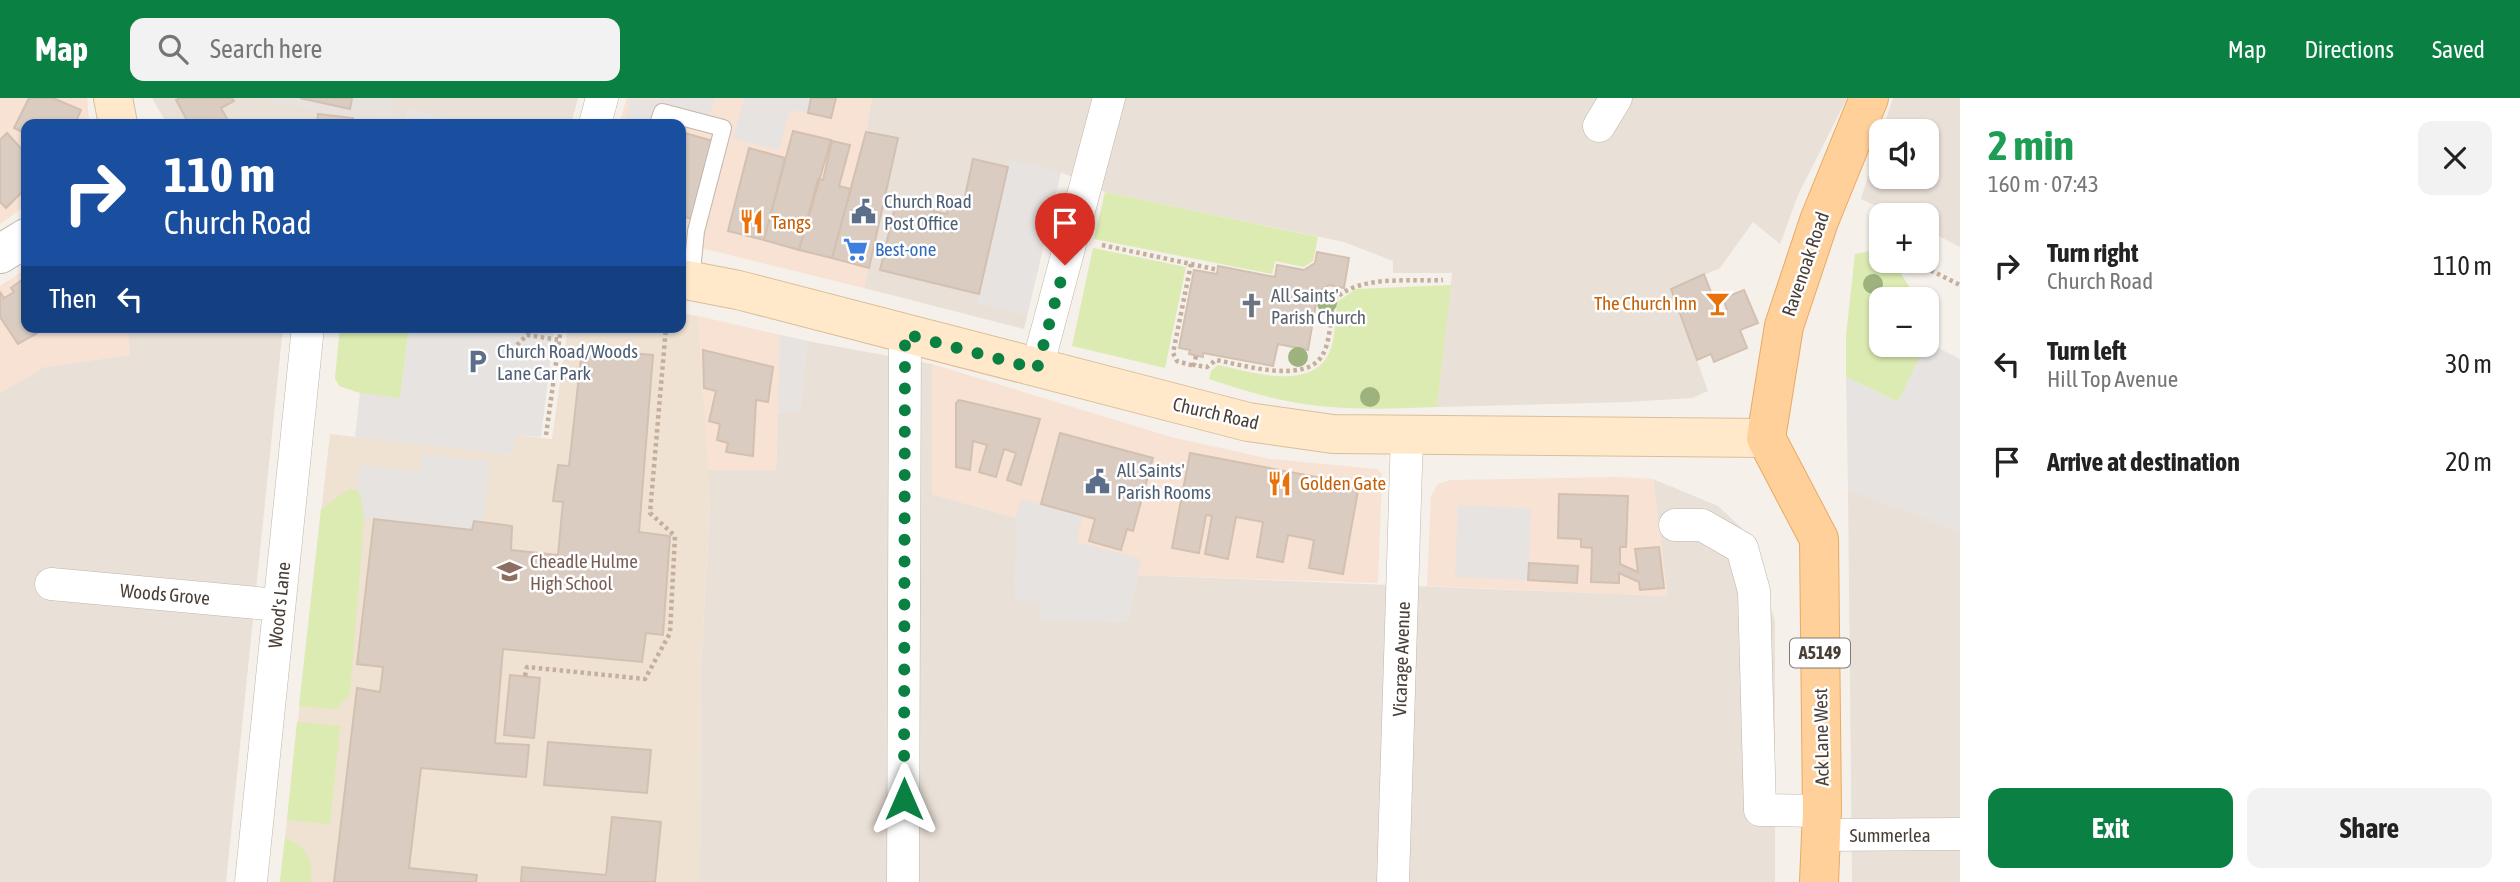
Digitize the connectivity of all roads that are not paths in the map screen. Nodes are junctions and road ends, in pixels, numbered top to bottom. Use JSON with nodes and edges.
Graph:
{"nodes":[{"id":1,"x":602,"y":98,"type":"edge"},
{"id":2,"x":1109,"y":98,"type":"edge"},
{"id":3,"x":1616,"y":98,"type":"edge"},
{"id":4,"x":1869,"y":98,"type":"edge"},
{"id":5,"x":596,"y":119,"type":"edge"},
{"id":6,"x":660,"y":119,"type":"edge"},
{"id":7,"x":1599,"y":126,"type":"dead end"},
{"id":8,"x":689,"y":228,"type":"edge"},
{"id":9,"x":21,"y":241,"type":"edge"},
{"id":10,"x":0,"y":254,"type":"edge"},
{"id":11,"x":686,"y":280,"type":"edge"},
{"id":12,"x":307,"y":333,"type":"edge"},
{"id":13,"x":905,"y":334,"type":"junction"},
{"id":14,"x":1037,"y":369,"type":"junction"},
{"id":15,"x":1407,"y":435,"type":"junction"},
{"id":16,"x":1766,"y":438,"type":"junction"},
{"id":17,"x":1675,"y":525,"type":"dead end"},
{"id":18,"x":51,"y":584,"type":"dead end"},
{"id":19,"x":278,"y":605,"type":"junction"},
{"id":20,"x":1821,"y":823,"type":"junction"},
{"id":21,"x":1960,"y":834,"type":"edge"},
{"id":22,"x":251,"y":882,"type":"edge"},
{"id":23,"x":903,"y":882,"type":"edge"},
{"id":24,"x":1393,"y":882,"type":"edge"},
{"id":25,"x":1819,"y":882,"type":"edge"}],
"edges":[{"from":1,"to":5,"type":"street"},
{"from":2,"to":14,"type":"street"},
{"from":3,"to":7,"type":"street"},
{"from":4,"to":16,"type":"main road","name":"Ravenoak Road"},
{"from":6,"to":8,"type":"lane"},
{"from":8,"to":11,"type":"lane"},
{"from":9,"to":10,"type":"street"},
{"from":11,"to":13,"type":"main road","name":"Church Road"},
{"from":12,"to":19,"type":"street","name":"Wood's Lane"},
{"from":13,"to":14,"type":"main road","name":"Church Road"},
{"from":13,"to":23,"type":"street"},
{"from":14,"to":15,"type":"main road","name":"Church Road"},
{"from":15,"to":16,"type":"main road","name":"Church Road"},
{"from":15,"to":24,"type":"street","name":"Vicarage Avenue"},
{"from":16,"to":20,"type":"main road","name":"Ack Lane West","number":"A5149"},
{"from":17,"to":20,"type":"street","name":"Summerlea"},
{"from":18,"to":19,"type":"street","name":"Woods Grove"},
{"from":19,"to":22,"type":"street","name":"Wood's Lane"},
{"from":20,"to":21,"type":"street","name":"Summerlea"},
{"from":20,"to":25,"type":"main road","name":"Ack Lane West","number":"A5149"}]}
